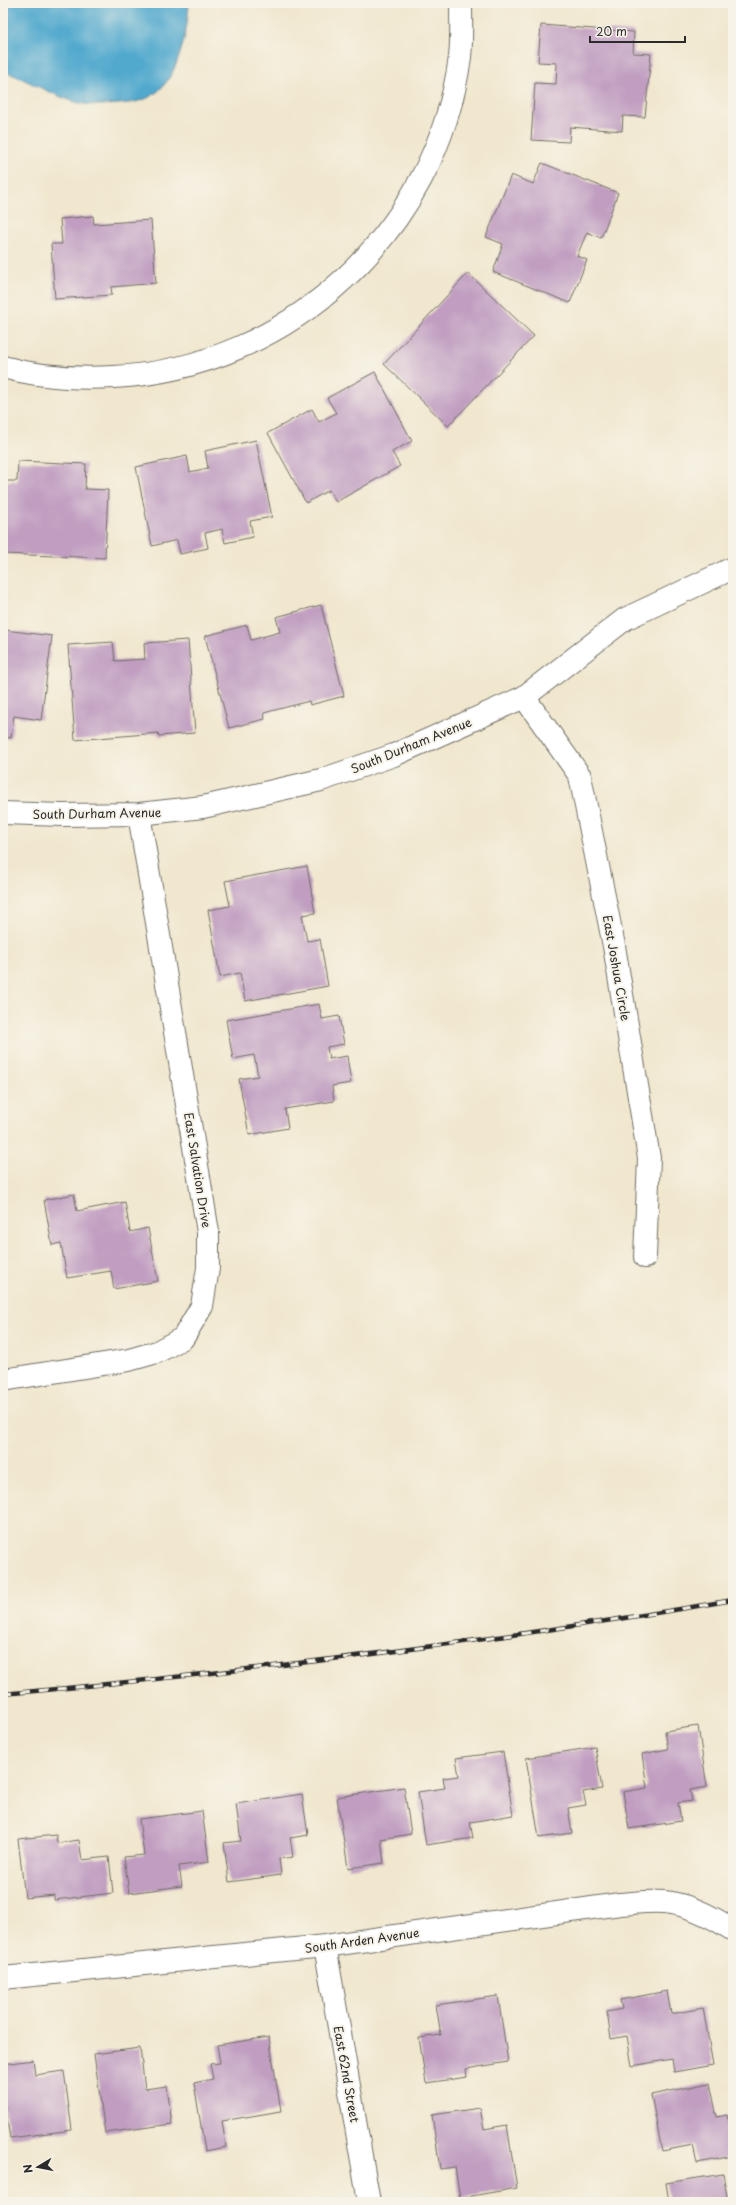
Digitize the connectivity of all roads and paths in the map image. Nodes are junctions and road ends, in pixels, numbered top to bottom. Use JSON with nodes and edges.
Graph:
{"nodes":[{"id":1,"x":461,"y":3,"type":"edge"},
{"id":2,"x":3,"y":367,"type":"edge"},
{"id":3,"x":733,"y":568,"type":"edge"},
{"id":4,"x":524,"y":698,"type":"junction"},
{"id":5,"x":3,"y":813,"type":"edge"},
{"id":6,"x":139,"y":814,"type":"junction"},
{"id":7,"x":645,"y":1258,"type":"dead end"},
{"id":8,"x":3,"y":1380,"type":"edge"},
{"id":9,"x":726,"y":1925,"type":"edge"},
{"id":10,"x":325,"y":1946,"type":"junction"},
{"id":11,"x":3,"y":1978,"type":"edge"},
{"id":12,"x":369,"y":2202,"type":"edge"}],
"edges":[{"from":1,"to":2,"type":"street"},
{"from":3,"to":4,"type":"street","name":"South Durham Avenue"},
{"from":4,"to":6,"type":"street","name":"South Durham Avenue"},
{"from":4,"to":7,"type":"street","name":"East Joshua Circle"},
{"from":5,"to":6,"type":"street","name":"South Durham Avenue"},
{"from":6,"to":8,"type":"street","name":"East Salvation Drive"},
{"from":9,"to":10,"type":"street","name":"South Arden Avenue"},
{"from":10,"to":11,"type":"street","name":"South Arden Avenue"},
{"from":10,"to":12,"type":"street","name":"East 62nd Street"}]}
